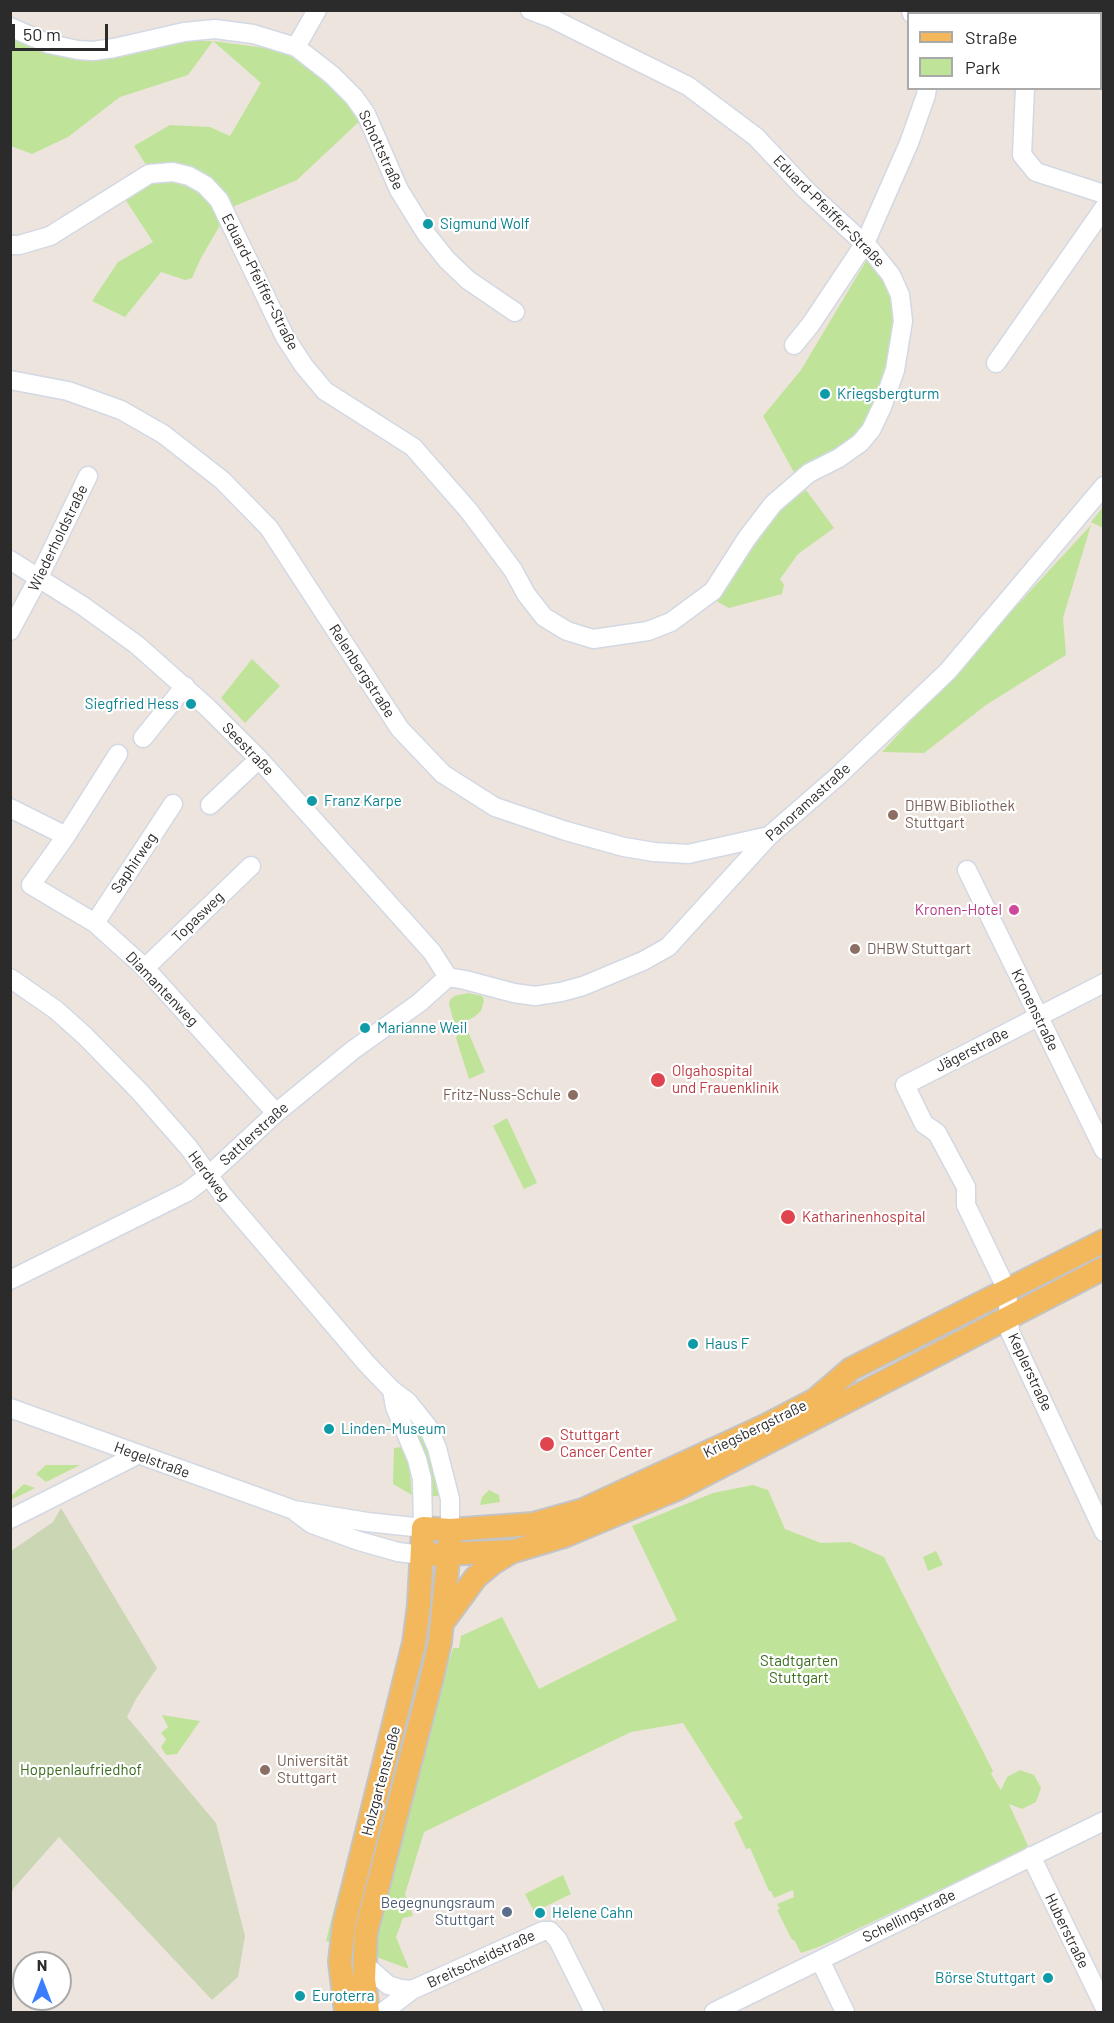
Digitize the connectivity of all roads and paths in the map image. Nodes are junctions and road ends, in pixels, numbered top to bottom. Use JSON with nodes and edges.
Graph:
{"nodes":[{"id":1,"x":317,"y":10,"type":"edge"},
{"id":2,"x":530,"y":10,"type":"edge"},
{"id":3,"x":552,"y":14,"type":"edge"},
{"id":4,"x":10,"y":27,"type":"edge"},
{"id":5,"x":296,"y":47,"type":"junction"},
{"id":6,"x":927,"y":90,"type":"edge"},
{"id":7,"x":1025,"y":90,"type":"edge"},
{"id":8,"x":1104,"y":194,"type":"edge"},
{"id":9,"x":1104,"y":208,"type":"edge"},
{"id":10,"x":865,"y":243,"type":"junction"},
{"id":11,"x":10,"y":245,"type":"edge"},
{"id":12,"x":515,"y":312,"type":"dead end"},
{"id":13,"x":794,"y":345,"type":"dead end"},
{"id":14,"x":996,"y":363,"type":"dead end"},
{"id":15,"x":10,"y":380,"type":"edge"},
{"id":16,"x":88,"y":476,"type":"dead end"},
{"id":17,"x":1104,"y":486,"type":"edge"},
{"id":18,"x":10,"y":560,"type":"edge"},
{"id":19,"x":39,"y":578,"type":"junction"},
{"id":20,"x":10,"y":631,"type":"edge"},
{"id":21,"x":185,"y":687,"type":"junction"},
{"id":22,"x":143,"y":738,"type":"dead end"},
{"id":23,"x":118,"y":754,"type":"dead end"},
{"id":24,"x":259,"y":759,"type":"junction"},
{"id":25,"x":173,"y":804,"type":"dead end"},
{"id":26,"x":210,"y":805,"type":"dead end"},
{"id":27,"x":10,"y":808,"type":"edge"},
{"id":28,"x":66,"y":836,"type":"junction"},
{"id":29,"x":769,"y":836,"type":"junction"},
{"id":30,"x":250,"y":866,"type":"dead end"},
{"id":31,"x":967,"y":870,"type":"dead end"},
{"id":32,"x":95,"y":923,"type":"junction"},
{"id":33,"x":145,"y":968,"type":"junction"},
{"id":34,"x":448,"y":977,"type":"junction"},
{"id":35,"x":10,"y":978,"type":"edge"},
{"id":36,"x":1104,"y":983,"type":"edge"},
{"id":37,"x":1038,"y":1016,"type":"junction"},
{"id":38,"x":905,"y":1085,"type":"joint"},
{"id":39,"x":276,"y":1113,"type":"junction"},
{"id":40,"x":1104,"y":1150,"type":"edge"},
{"id":41,"x":208,"y":1176,"type":"junction"},
{"id":42,"x":1104,"y":1241,"type":"edge"},
{"id":43,"x":10,"y":1263,"type":"edge"},
{"id":44,"x":1104,"y":1268,"type":"edge"},
{"id":45,"x":30,"y":1271,"type":"junction"},
{"id":46,"x":10,"y":1280,"type":"edge"},
{"id":47,"x":1006,"y":1290,"type":"junction"},
{"id":48,"x":1008,"y":1317,"type":"junction"},
{"id":49,"x":392,"y":1390,"type":"junction"},
{"id":50,"x":10,"y":1408,"type":"edge"},
{"id":51,"x":137,"y":1455,"type":"junction"},
{"id":52,"x":1099,"y":1506,"type":"edge"},
{"id":53,"x":294,"y":1510,"type":"junction"},
{"id":54,"x":10,"y":1519,"type":"edge"},
{"id":55,"x":423,"y":1528,"type":"junction"},
{"id":56,"x":450,"y":1530,"type":"junction"},
{"id":57,"x":1104,"y":1532,"type":"edge"},
{"id":58,"x":514,"y":1551,"type":"junction"},
{"id":59,"x":422,"y":1555,"type":"junction"},
{"id":60,"x":449,"y":1555,"type":"junction"},
{"id":61,"x":442,"y":1623,"type":"junction"},
{"id":62,"x":407,"y":1677,"type":"junction"},
{"id":63,"x":431,"y":1681,"type":"junction"},
{"id":64,"x":1104,"y":1821,"type":"edge"},
{"id":65,"x":1030,"y":1856,"type":"junction"},
{"id":66,"x":820,"y":1960,"type":"junction"},
{"id":67,"x":340,"y":1962,"type":"junction"},
{"id":68,"x":363,"y":1963,"type":"junction"},
{"id":69,"x":412,"y":1990,"type":"junction"},
{"id":70,"x":1104,"y":2006,"type":"edge"},
{"id":71,"x":361,"y":2009,"type":"edge"},
{"id":72,"x":594,"y":2013,"type":"edge"},
{"id":73,"x":714,"y":2013,"type":"edge"},
{"id":74,"x":844,"y":2013,"type":"edge"}],
"edges":[{"from":1,"to":5,"type":"street"},
{"from":2,"to":3,"type":"street","name":"Eduard-Pfeiffer-Straße"},
{"from":3,"to":10,"type":"street","name":"Eduard-Pfeiffer-Straße"},
{"from":4,"to":5,"type":"street","name":"Schottstraße"},
{"from":5,"to":12,"type":"street","name":"Schottstraße"},
{"from":6,"to":10,"type":"street"},
{"from":7,"to":8,"type":"street"},
{"from":9,"to":14,"type":"street"},
{"from":10,"to":11,"type":"street","name":"Eduard-Pfeiffer-Straße"},
{"from":10,"to":13,"type":"street"},
{"from":15,"to":29,"type":"street","name":"Relenbergstraße"},
{"from":16,"to":19,"type":"street","name":"Wiederholdstraße"},
{"from":17,"to":29,"type":"street","name":"Panoramastraße"},
{"from":18,"to":19,"type":"street","name":"Seestraße"},
{"from":19,"to":20,"type":"street","name":"Wiederholdstraße"},
{"from":19,"to":21,"type":"street","name":"Seestraße"},
{"from":21,"to":22,"type":"street"},
{"from":21,"to":24,"type":"street","name":"Seestraße"},
{"from":23,"to":28,"type":"street"},
{"from":24,"to":26,"type":"street"},
{"from":24,"to":34,"type":"street","name":"Seestraße"},
{"from":25,"to":32,"type":"street","name":"Saphirweg"},
{"from":27,"to":28,"type":"street"},
{"from":28,"to":32,"type":"street","name":"Diamantenweg"},
{"from":29,"to":34,"type":"street","name":"Panoramastraße"},
{"from":30,"to":33,"type":"street","name":"Topasweg"},
{"from":31,"to":37,"type":"street","name":"Kronenstraße"},
{"from":32,"to":33,"type":"street","name":"Diamantenweg"},
{"from":33,"to":39,"type":"street","name":"Diamantenweg"},
{"from":34,"to":39,"type":"street","name":"Sattlerstraße"},
{"from":35,"to":41,"type":"street","name":"Herdweg"},
{"from":36,"to":37,"type":"street","name":"Jägerstraße"},
{"from":37,"to":38,"type":"street","name":"Jägerstraße"},
{"from":37,"to":40,"type":"street","name":"Kronenstraße"},
{"from":38,"to":47,"type":"street","name":"Keplerstraße"},
{"from":39,"to":41,"type":"street","name":"Sattlerstraße"},
{"from":41,"to":45,"type":"street","name":"Sattlerstraße"},
{"from":41,"to":49,"type":"street","name":"Herdweg"},
{"from":42,"to":47,"type":"main road","name":"Kriegsbergstraße"},
{"from":43,"to":45,"type":"street"},
{"from":44,"to":48,"type":"main road","name":"Kriegsbergstraße"},
{"from":45,"to":46,"type":"street","name":"Sattlerstraße"},
{"from":47,"to":48,"type":"street","name":"Keplerstraße"},
{"from":47,"to":56,"type":"main road","name":"Kriegsbergstraße"},
{"from":48,"to":52,"type":"street","name":"Keplerstraße"},
{"from":48,"to":58,"type":"main road","name":"Kriegsbergstraße"},
{"from":49,"to":55,"type":"street","name":"Herdweg"},
{"from":49,"to":56,"type":"street","name":"Herdweg"},
{"from":50,"to":51,"type":"street","name":"Hegelstraße"},
{"from":51,"to":53,"type":"street","name":"Hegelstraße"},
{"from":51,"to":54,"type":"street"},
{"from":52,"to":57,"type":"street","name":"Keplerstraße"},
{"from":53,"to":55,"type":"street","name":"Hegelstraße"},
{"from":53,"to":59,"type":"street","name":"Hegelstraße"},
{"from":55,"to":56,"type":"main road","name":"Kriegsbergstraße"},
{"from":55,"to":59,"type":"main road","name":"Holzgartenstraße"},
{"from":56,"to":60,"type":"main road","name":"Holzgartenstraße"},
{"from":58,"to":60,"type":"main road","name":"Kriegsbergstraße"},
{"from":58,"to":61,"type":"main road"},
{"from":59,"to":60,"type":"main road","name":"Hegelstraße"},
{"from":59,"to":62,"type":"main road","name":"Holzgartenstraße"},
{"from":60,"to":61,"type":"main road","name":"Holzgartenstraße"},
{"from":61,"to":63,"type":"main road","name":"Holzgartenstraße"},
{"from":62,"to":63,"type":"main road"},
{"from":62,"to":67,"type":"main road","name":"Holzgartenstraße"},
{"from":63,"to":68,"type":"main road","name":"Holzgartenstraße"},
{"from":64,"to":65,"type":"street","name":"Schellingstraße"},
{"from":65,"to":66,"type":"street","name":"Schellingstraße"},
{"from":65,"to":70,"type":"street","name":"Huberstraße"},
{"from":66,"to":73,"type":"street","name":"Schellingstraße"},
{"from":66,"to":74,"type":"street"},
{"from":67,"to":68,"type":"main road"},
{"from":67,"to":71,"type":"main road","name":"Holzgartenstraße"},
{"from":68,"to":69,"type":"street","name":"Breitscheidstraße"},
{"from":68,"to":71,"type":"main road","name":"Holzgartenstraße"},
{"from":69,"to":71,"type":"street","name":"Breitscheidstraße"},
{"from":69,"to":72,"type":"street","name":"Breitscheidstraße"}]}
